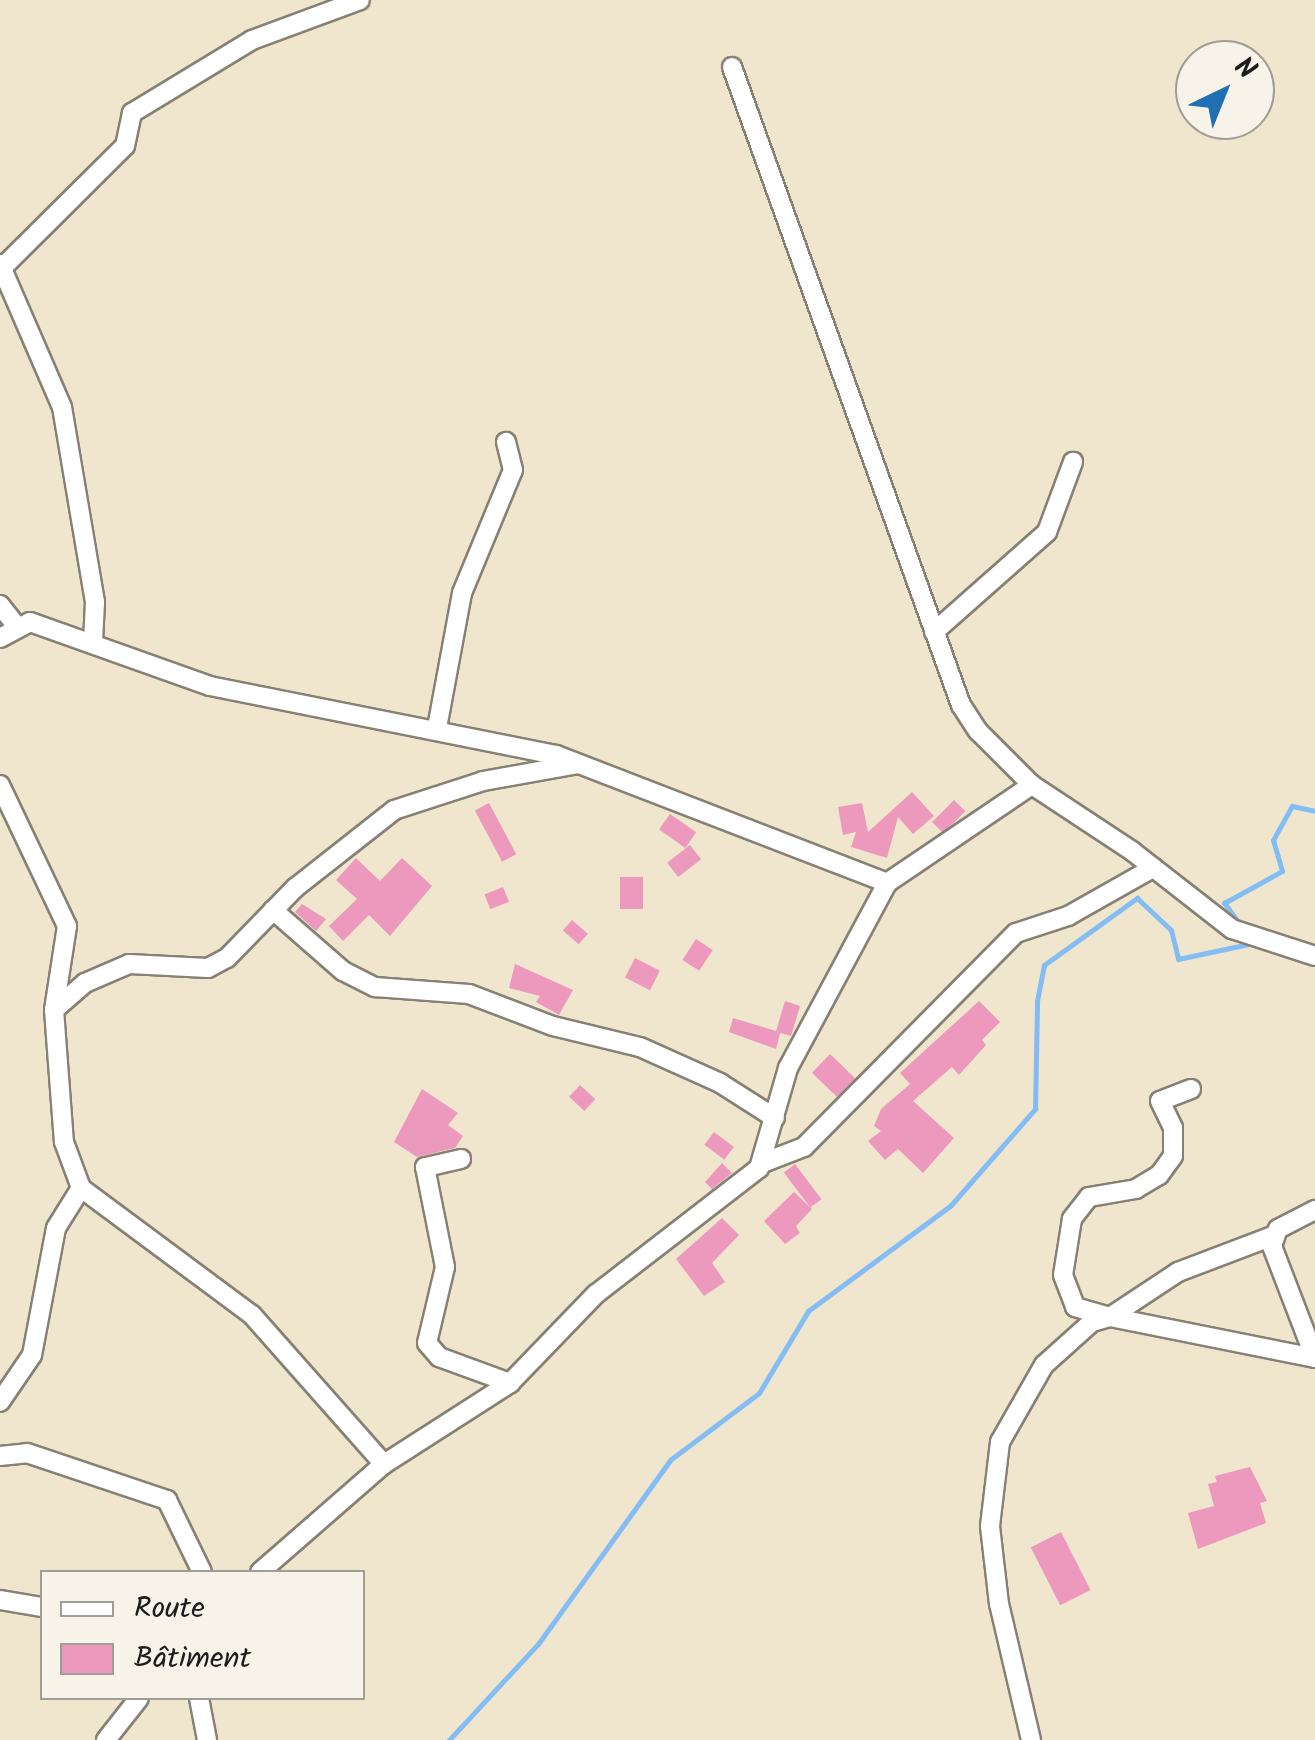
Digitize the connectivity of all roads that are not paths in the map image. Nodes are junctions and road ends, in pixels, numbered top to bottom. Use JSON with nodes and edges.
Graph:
{"nodes":[{"id":1,"x":360,"y":0,"type":"edge"},
{"id":2,"x":732,"y":67,"type":"dead end"},
{"id":3,"x":3,"y":264,"type":"edge"},
{"id":4,"x":506,"y":442,"type":"dead end"},
{"id":5,"x":1073,"y":462,"type":"dead end"},
{"id":6,"x":0,"y":605,"type":"edge"},
{"id":7,"x":15,"y":624,"type":"junction"},
{"id":8,"x":934,"y":632,"type":"junction"},
{"id":9,"x":0,"y":638,"type":"edge"},
{"id":10,"x":92,"y":642,"type":"junction"},
{"id":11,"x":437,"y":728,"type":"junction"},
{"id":12,"x":580,"y":763,"type":"junction"},
{"id":13,"x":0,"y":785,"type":"edge"},
{"id":14,"x":1032,"y":785,"type":"junction"},
{"id":15,"x":1154,"y":868,"type":"junction"},
{"id":16,"x":887,"y":882,"type":"junction"},
{"id":17,"x":273,"y":910,"type":"junction"},
{"id":18,"x":1315,"y":956,"type":"edge"},
{"id":19,"x":54,"y":1010,"type":"junction"},
{"id":20,"x":1191,"y":1089,"type":"dead end"},
{"id":21,"x":775,"y":1118,"type":"junction"},
{"id":22,"x":461,"y":1159,"type":"dead end"},
{"id":23,"x":765,"y":1162,"type":"junction"},
{"id":24,"x":81,"y":1188,"type":"junction"},
{"id":25,"x":1315,"y":1210,"type":"edge"},
{"id":26,"x":1273,"y":1236,"type":"junction"},
{"id":27,"x":1110,"y":1317,"type":"junction"},
{"id":28,"x":1315,"y":1358,"type":"edge"},
{"id":29,"x":510,"y":1383,"type":"junction"},
{"id":30,"x":0,"y":1402,"type":"edge"},
{"id":31,"x":0,"y":1456,"type":"edge"},
{"id":32,"x":384,"y":1464,"type":"junction"},
{"id":33,"x":201,"y":1570,"type":"edge"},
{"id":34,"x":262,"y":1570,"type":"edge"},
{"id":35,"x":0,"y":1600,"type":"edge"},
{"id":36,"x":40,"y":1607,"type":"edge"},
{"id":37,"x":137,"y":1700,"type":"edge"},
{"id":38,"x":199,"y":1700,"type":"edge"},
{"id":39,"x":106,"y":1740,"type":"edge"},
{"id":40,"x":207,"y":1740,"type":"edge"},
{"id":41,"x":1031,"y":1740,"type":"edge"}],
"edges":[{"from":1,"to":3,"type":"street"},
{"from":2,"to":8,"type":"street"},
{"from":3,"to":10,"type":"street"},
{"from":4,"to":11,"type":"street"},
{"from":5,"to":8,"type":"street"},
{"from":6,"to":7,"type":"street"},
{"from":7,"to":9,"type":"street"},
{"from":7,"to":10,"type":"street"},
{"from":8,"to":14,"type":"street"},
{"from":10,"to":11,"type":"street"},
{"from":11,"to":12,"type":"street"},
{"from":12,"to":16,"type":"street"},
{"from":12,"to":17,"type":"street"},
{"from":13,"to":19,"type":"street"},
{"from":14,"to":15,"type":"street"},
{"from":14,"to":16,"type":"street"},
{"from":15,"to":18,"type":"street"},
{"from":15,"to":23,"type":"street"},
{"from":16,"to":21,"type":"street"},
{"from":17,"to":19,"type":"street"},
{"from":17,"to":21,"type":"street"},
{"from":19,"to":24,"type":"street"},
{"from":20,"to":27,"type":"street"},
{"from":21,"to":23,"type":"street"},
{"from":22,"to":29,"type":"street"},
{"from":23,"to":29,"type":"street"},
{"from":24,"to":30,"type":"street"},
{"from":24,"to":32,"type":"street"},
{"from":25,"to":26,"type":"street"},
{"from":26,"to":27,"type":"street"},
{"from":26,"to":28,"type":"street"},
{"from":27,"to":28,"type":"street"},
{"from":27,"to":41,"type":"street"},
{"from":29,"to":32,"type":"street"},
{"from":31,"to":33,"type":"street"},
{"from":32,"to":34,"type":"street"},
{"from":35,"to":36,"type":"street"},
{"from":37,"to":39,"type":"street"},
{"from":38,"to":40,"type":"street"}]}
